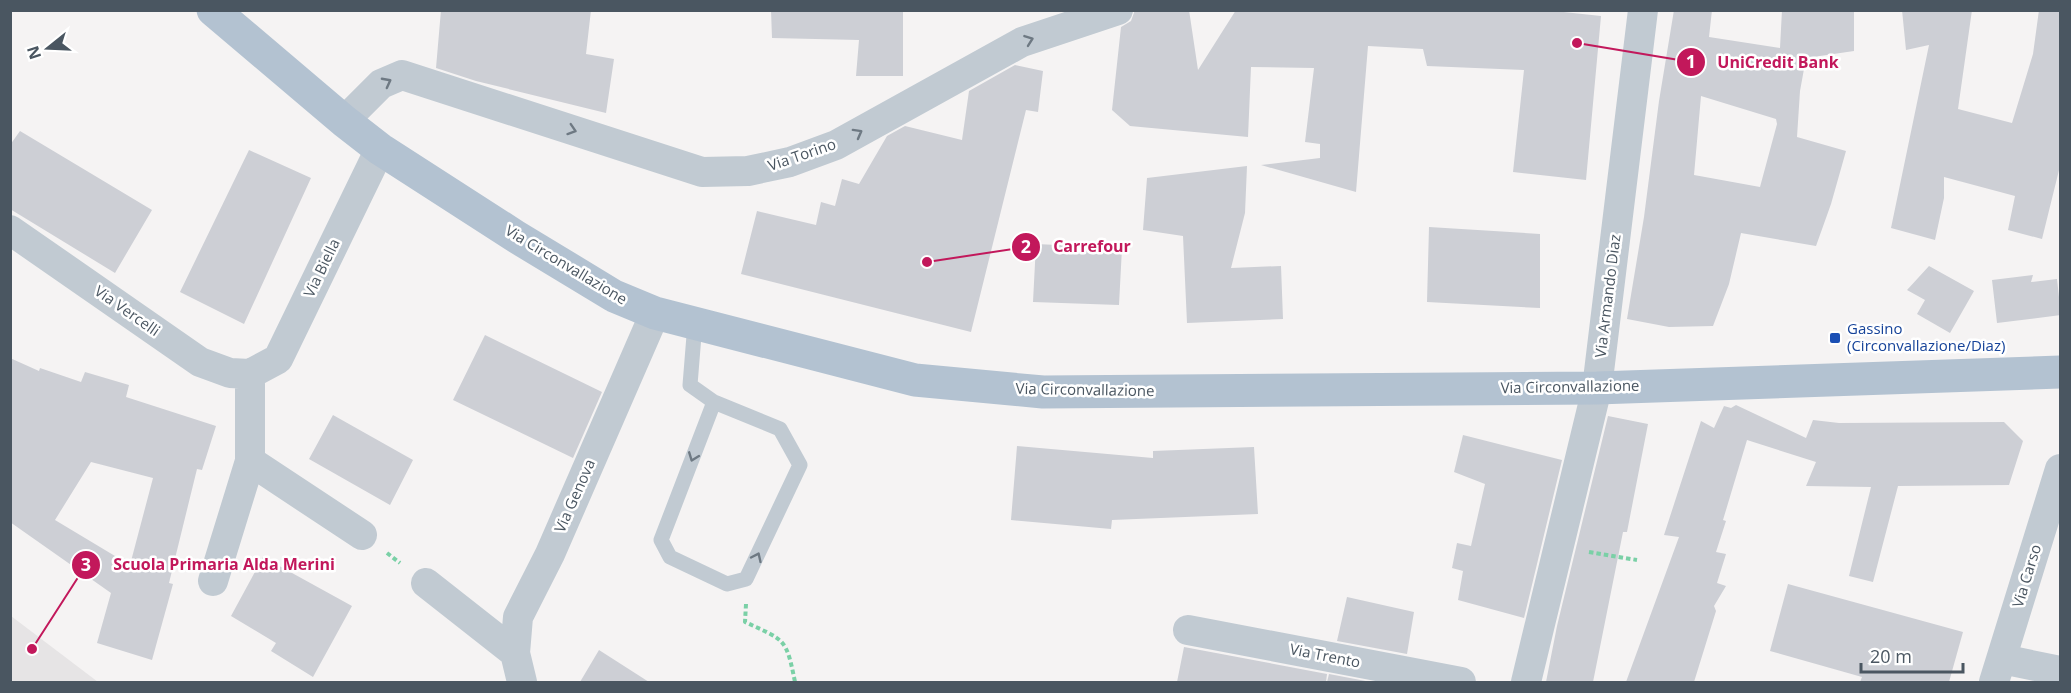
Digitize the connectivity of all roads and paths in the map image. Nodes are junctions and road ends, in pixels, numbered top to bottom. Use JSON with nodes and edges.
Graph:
{"nodes":[{"id":1,"x":213,"y":10,"type":"edge"},
{"id":2,"x":1118,"y":10,"type":"edge"},
{"id":3,"x":1643,"y":10,"type":"edge"},
{"id":4,"x":344,"y":121,"type":"junction"},
{"id":5,"x":380,"y":149,"type":"junction"},
{"id":6,"x":10,"y":230,"type":"edge"},
{"id":7,"x":655,"y":314,"type":"junction"},
{"id":8,"x":695,"y":323,"type":"junction"},
{"id":9,"x":2061,"y":372,"type":"edge"},
{"id":10,"x":250,"y":374,"type":"junction"},
{"id":11,"x":1597,"y":388,"type":"junction"},
{"id":12,"x":714,"y":402,"type":"junction"},
{"id":13,"x":250,"y":461,"type":"junction"},
{"id":14,"x":2061,"y":469,"type":"edge"},
{"id":15,"x":362,"y":535,"type":"joint"},
{"id":16,"x":1558,"y":547,"type":"junction"},
{"id":17,"x":1637,"y":560,"type":"dead end"},
{"id":18,"x":746,"y":579,"type":"junction"},
{"id":19,"x":213,"y":581,"type":"dead end"},
{"id":20,"x":426,"y":583,"type":"joint"},
{"id":21,"x":1188,"y":630,"type":"dead end"},
{"id":22,"x":516,"y":653,"type":"junction"},
{"id":23,"x":1998,"y":670,"type":"edge"},
{"id":24,"x":2061,"y":671,"type":"edge"},
{"id":25,"x":522,"y":682,"type":"edge"},
{"id":26,"x":795,"y":682,"type":"edge"},
{"id":27,"x":1461,"y":682,"type":"edge"},
{"id":28,"x":1526,"y":682,"type":"edge"}],
"edges":[{"from":1,"to":4,"type":"main road","name":"Via Circonvallazione"},
{"from":4,"to":2,"type":"street","name":"Via Torino","one_way":true},
{"from":3,"to":11,"type":"street","name":"Via Armando Diaz"},
{"from":4,"to":5,"type":"main road","name":"Via Circonvallazione"},
{"from":5,"to":7,"type":"main road","name":"Via Circonvallazione"},
{"from":5,"to":10,"type":"street","name":"Via Biella"},
{"from":6,"to":10,"type":"street","name":"Via Vercelli"},
{"from":7,"to":8,"type":"main road","name":"Via Circonvallazione"},
{"from":7,"to":22,"type":"street","name":"Via Genova"},
{"from":8,"to":11,"type":"main road","name":"Via Circonvallazione"},
{"from":8,"to":12,"type":"lane"},
{"from":9,"to":11,"type":"main road","name":"Via Circonvallazione"},
{"from":10,"to":13,"type":"street"},
{"from":11,"to":16,"type":"street","name":"Via Armando Diaz"},
{"from":18,"to":12,"type":"lane","one_way":true},
{"from":12,"to":18,"type":"lane","one_way":true},
{"from":13,"to":15,"type":"street"},
{"from":13,"to":19,"type":"street"},
{"from":14,"to":23,"type":"street","name":"Via Carso"},
{"from":15,"to":20,"type":"path"},
{"from":16,"to":17,"type":"path"},
{"from":16,"to":28,"type":"street","name":"Via Armando Diaz"},
{"from":18,"to":26,"type":"path"},
{"from":20,"to":22,"type":"street"},
{"from":21,"to":27,"type":"street","name":"Via Trento"},
{"from":22,"to":25,"type":"street","name":"Via Genova"},
{"from":23,"to":24,"type":"street"}]}
